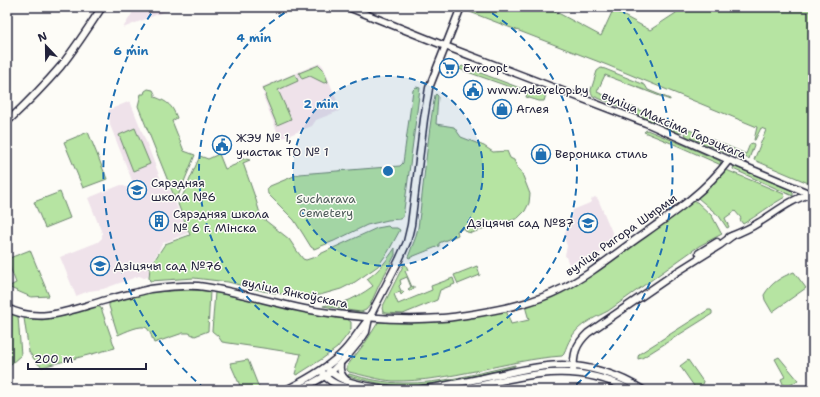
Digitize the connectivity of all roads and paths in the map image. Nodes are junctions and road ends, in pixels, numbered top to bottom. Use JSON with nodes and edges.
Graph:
{"nodes":[{"id":1,"x":102,"y":7,"type":"edge"},
{"id":2,"x":348,"y":7,"type":"edge"},
{"id":3,"x":461,"y":7,"type":"edge"},
{"id":4,"x":445,"y":46,"type":"junction"},
{"id":5,"x":7,"y":122,"type":"edge"},
{"id":6,"x":729,"y":160,"type":"junction"},
{"id":7,"x":791,"y":186,"type":"junction"},
{"id":8,"x":812,"y":194,"type":"edge"},
{"id":9,"x":793,"y":200,"type":"junction"},
{"id":10,"x":378,"y":303,"type":"junction"},
{"id":11,"x":7,"y":308,"type":"edge"},
{"id":12,"x":354,"y":316,"type":"junction"},
{"id":13,"x":369,"y":318,"type":"junction"},
{"id":14,"x":384,"y":319,"type":"junction"},
{"id":15,"x":359,"y":331,"type":"junction"},
{"id":16,"x":340,"y":364,"type":"junction"},
{"id":17,"x":323,"y":369,"type":"junction"},
{"id":18,"x":573,"y":369,"type":"junction"},
{"id":19,"x":331,"y":372,"type":"junction"},
{"id":20,"x":325,"y":376,"type":"junction"},
{"id":21,"x":347,"y":381,"type":"junction"},
{"id":22,"x":286,"y":390,"type":"edge"},
{"id":23,"x":300,"y":390,"type":"edge"},
{"id":24,"x":356,"y":390,"type":"edge"},
{"id":25,"x":396,"y":390,"type":"edge"},
{"id":26,"x":415,"y":390,"type":"edge"},
{"id":27,"x":458,"y":390,"type":"edge"},
{"id":28,"x":630,"y":390,"type":"edge"},
{"id":29,"x":643,"y":390,"type":"edge"}],
"edges":[{"from":1,"to":5,"type":"main road"},
{"from":2,"to":4,"type":"main road","name":"вуліца Максіма Гарэцкага"},
{"from":3,"to":4,"type":"main road"},
{"from":4,"to":6,"type":"main road","name":"вуліца Максіма Гарэцкага"},
{"from":4,"to":10,"type":"main road"},
{"from":6,"to":7,"type":"main road","name":"вуліца Максіма Гарэцкага"},
{"from":6,"to":14,"type":"main road","name":"вуліца Рыгора Шырмы"},
{"from":7,"to":8,"type":"main road","name":"вуліца Максіма Гарэцкага"},
{"from":7,"to":9,"type":"main road"},
{"from":8,"to":9,"type":"main road"},
{"from":9,"to":18,"type":"main road"},
{"from":10,"to":13,"type":"main road"},
{"from":10,"to":14,"type":"main road"},
{"from":11,"to":12,"type":"main road","name":"вуліца Янкоўскага"},
{"from":12,"to":13,"type":"main road","name":"вуліца Янкоўскага"},
{"from":12,"to":15,"type":"main road"},
{"from":13,"to":14,"type":"main road","name":"вуліца Рыгора Шырмы"},
{"from":13,"to":15,"type":"main road"},
{"from":13,"to":16,"type":"main road"},
{"from":15,"to":17,"type":"main road"},
{"from":16,"to":19,"type":"main road"},
{"from":16,"to":21,"type":"main road"},
{"from":17,"to":19,"type":"main road"},
{"from":17,"to":20,"type":"main road"},
{"from":17,"to":22,"type":"main road"},
{"from":18,"to":26,"type":"main road"},
{"from":18,"to":27,"type":"main road"},
{"from":18,"to":28,"type":"main road"},
{"from":18,"to":29,"type":"main road"},
{"from":19,"to":20,"type":"main road"},
{"from":19,"to":21,"type":"main road"},
{"from":20,"to":23,"type":"main road"},
{"from":20,"to":24,"type":"main road"},
{"from":21,"to":25,"type":"main road"}]}
